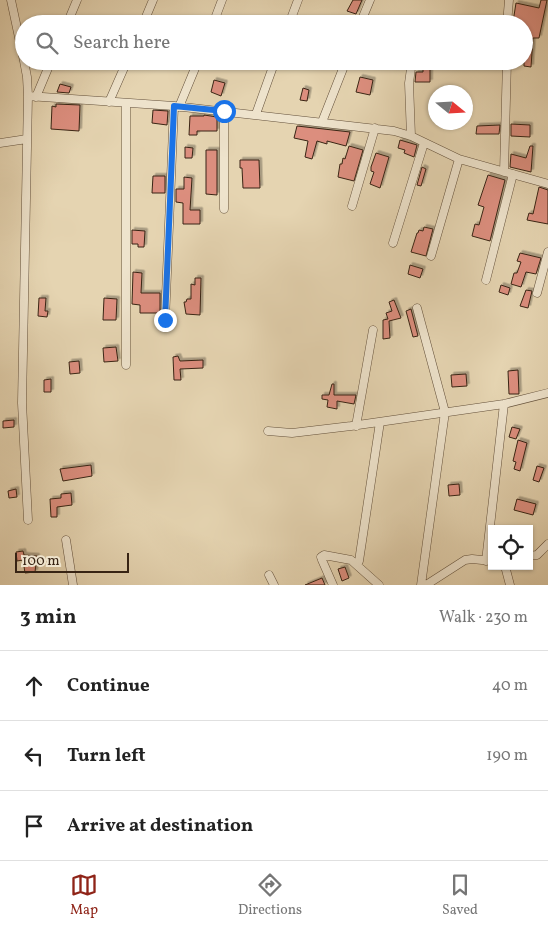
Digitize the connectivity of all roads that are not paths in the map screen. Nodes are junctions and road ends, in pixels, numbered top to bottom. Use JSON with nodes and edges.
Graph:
{"nodes":[{"id":1,"x":11,"y":0,"type":"edge"},
{"id":2,"x":77,"y":0,"type":"edge"},
{"id":3,"x":153,"y":0,"type":"edge"},
{"id":4,"x":222,"y":0,"type":"edge"},
{"id":5,"x":298,"y":0,"type":"edge"},
{"id":6,"x":370,"y":0,"type":"edge"},
{"id":7,"x":509,"y":0,"type":"edge"},
{"id":8,"x":71,"y":15,"type":"edge"},
{"id":9,"x":147,"y":15,"type":"edge"},
{"id":10,"x":216,"y":15,"type":"edge"},
{"id":11,"x":292,"y":15,"type":"edge"},
{"id":12,"x":364,"y":15,"type":"edge"},
{"id":13,"x":508,"y":15,"type":"edge"},
{"id":14,"x":15,"y":19,"type":"edge"},
{"id":15,"x":26,"y":70,"type":"edge"},
{"id":16,"x":47,"y":70,"type":"edge"},
{"id":17,"x":123,"y":70,"type":"edge"},
{"id":18,"x":194,"y":70,"type":"edge"},
{"id":19,"x":272,"y":70,"type":"edge"},
{"id":20,"x":342,"y":70,"type":"edge"},
{"id":21,"x":411,"y":70,"type":"edge"},
{"id":22,"x":507,"y":70,"type":"edge"},
{"id":23,"x":28,"y":96,"type":"junction"},
{"id":24,"x":36,"y":97,"type":"junction"},
{"id":25,"x":109,"y":102,"type":"junction"},
{"id":26,"x":126,"y":103,"type":"junction"},
{"id":27,"x":177,"y":106,"type":"junction"},
{"id":28,"x":224,"y":111,"type":"junction"},
{"id":29,"x":256,"y":114,"type":"junction"},
{"id":30,"x":322,"y":122,"type":"junction"},
{"id":31,"x":375,"y":128,"type":"junction"},
{"id":32,"x":411,"y":136,"type":"junction"},
{"id":33,"x":27,"y":139,"type":"junction"},
{"id":34,"x":0,"y":143,"type":"edge"},
{"id":35,"x":424,"y":143,"type":"junction"},
{"id":36,"x":459,"y":159,"type":"junction"},
{"id":37,"x":504,"y":172,"type":"junction"},
{"id":38,"x":513,"y":174,"type":"junction"},
{"id":39,"x":548,"y":184,"type":"edge"},
{"id":40,"x":352,"y":206,"type":"dead end"},
{"id":41,"x":224,"y":209,"type":"dead end"},
{"id":42,"x":393,"y":243,"type":"dead end"},
{"id":43,"x":548,"y":252,"type":"edge"},
{"id":44,"x":431,"y":256,"type":"dead end"},
{"id":45,"x":486,"y":280,"type":"dead end"},
{"id":46,"x":536,"y":293,"type":"dead end"},
{"id":47,"x":417,"y":308,"type":"dead end"},
{"id":48,"x":165,"y":320,"type":"dead end"},
{"id":49,"x":373,"y":330,"type":"dead end"},
{"id":50,"x":126,"y":365,"type":"dead end"},
{"id":51,"x":548,"y":393,"type":"edge"},
{"id":52,"x":504,"y":404,"type":"junction"},
{"id":53,"x":445,"y":412,"type":"junction"},
{"id":54,"x":380,"y":422,"type":"junction"},
{"id":55,"x":356,"y":426,"type":"junction"},
{"id":56,"x":268,"y":431,"type":"dead end"},
{"id":57,"x":28,"y":520,"type":"dead end"},
{"id":58,"x":492,"y":525,"type":"edge"},
{"id":59,"x":66,"y":540,"type":"dead end"},
{"id":60,"x":548,"y":544,"type":"edge"},
{"id":61,"x":533,"y":555,"type":"edge"},
{"id":62,"x":360,"y":561,"type":"dead end"},
{"id":63,"x":488,"y":561,"type":"edge"},
{"id":64,"x":506,"y":570,"type":"edge"},
{"id":65,"x":269,"y":575,"type":"dead end"},
{"id":66,"x":73,"y":585,"type":"edge"},
{"id":67,"x":274,"y":585,"type":"edge"},
{"id":68,"x":333,"y":585,"type":"edge"},
{"id":69,"x":379,"y":585,"type":"edge"},
{"id":70,"x":421,"y":585,"type":"edge"},
{"id":71,"x":426,"y":585,"type":"edge"},
{"id":72,"x":510,"y":585,"type":"edge"}],
"edges":[{"from":1,"to":14,"type":"street"},
{"from":2,"to":8,"type":"street"},
{"from":3,"to":9,"type":"street"},
{"from":4,"to":10,"type":"street"},
{"from":5,"to":11,"type":"street"},
{"from":6,"to":12,"type":"street"},
{"from":7,"to":13,"type":"street"},
{"from":15,"to":23,"type":"street"},
{"from":16,"to":24,"type":"street"},
{"from":17,"to":25,"type":"street"},
{"from":18,"to":27,"type":"street"},
{"from":19,"to":29,"type":"street"},
{"from":20,"to":30,"type":"street"},
{"from":21,"to":32,"type":"street"},
{"from":22,"to":37,"type":"street"},
{"from":23,"to":24,"type":"street"},
{"from":23,"to":33,"type":"street"},
{"from":24,"to":25,"type":"street"},
{"from":25,"to":26,"type":"street"},
{"from":26,"to":27,"type":"street"},
{"from":26,"to":50,"type":"street"},
{"from":27,"to":28,"type":"street"},
{"from":27,"to":48,"type":"street"},
{"from":28,"to":29,"type":"street"},
{"from":28,"to":41,"type":"street"},
{"from":29,"to":30,"type":"street"},
{"from":30,"to":31,"type":"street"},
{"from":31,"to":32,"type":"street"},
{"from":31,"to":40,"type":"street"},
{"from":32,"to":35,"type":"street"},
{"from":33,"to":34,"type":"street"},
{"from":33,"to":57,"type":"street"},
{"from":35,"to":36,"type":"street"},
{"from":35,"to":42,"type":"street"},
{"from":36,"to":37,"type":"street"},
{"from":36,"to":44,"type":"street"},
{"from":37,"to":38,"type":"street"},
{"from":38,"to":39,"type":"street"},
{"from":38,"to":45,"type":"street"},
{"from":43,"to":46,"type":"street"},
{"from":47,"to":53,"type":"street"},
{"from":49,"to":55,"type":"street"},
{"from":51,"to":52,"type":"street"},
{"from":52,"to":53,"type":"street"},
{"from":52,"to":58,"type":"street"},
{"from":53,"to":54,"type":"street"},
{"from":53,"to":70,"type":"street"},
{"from":54,"to":55,"type":"street"},
{"from":54,"to":62,"type":"street"},
{"from":55,"to":56,"type":"street"},
{"from":59,"to":66,"type":"street"},
{"from":60,"to":61,"type":"street"},
{"from":63,"to":71,"type":"street"},
{"from":64,"to":72,"type":"street"},
{"from":65,"to":67,"type":"street"},
{"from":68,"to":69,"type":"street"}]}
